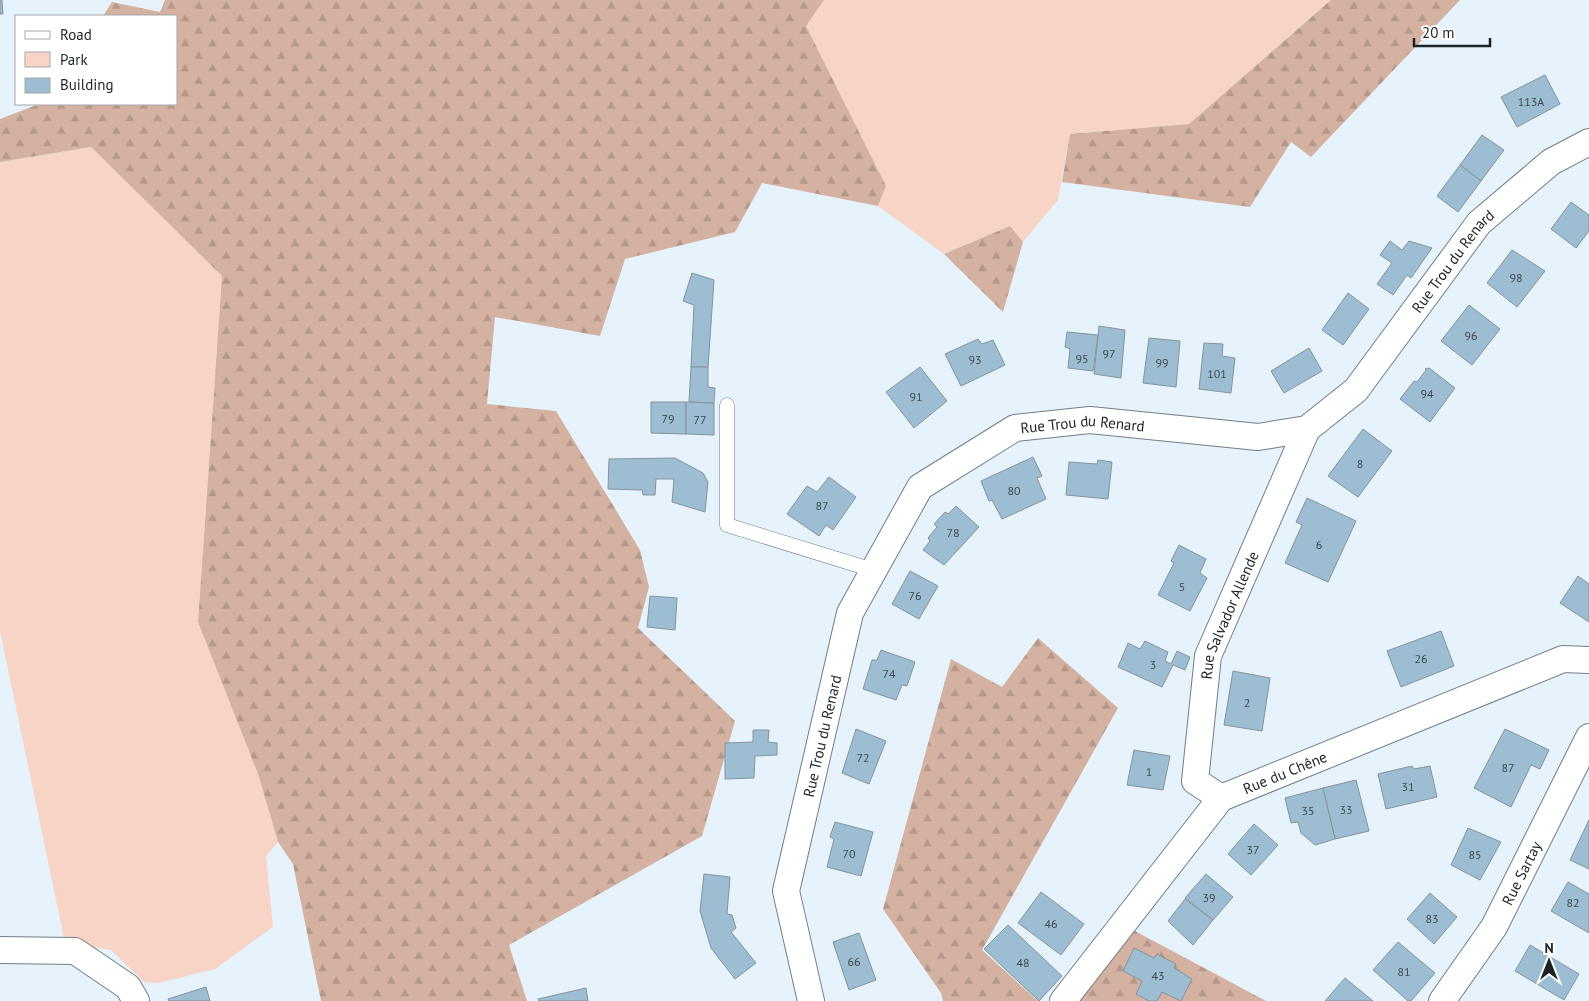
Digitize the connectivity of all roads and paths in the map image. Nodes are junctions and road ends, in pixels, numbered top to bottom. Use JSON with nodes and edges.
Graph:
{"nodes":[{"id":1,"x":1589,"y":142,"type":"edge"},
{"id":2,"x":727,"y":405,"type":"dead end"},
{"id":3,"x":1308,"y":429,"type":"junction"},
{"id":4,"x":873,"y":570,"type":"junction"},
{"id":5,"x":1589,"y":660,"type":"edge"},
{"id":6,"x":1589,"y":737,"type":"edge"},
{"id":7,"x":1221,"y":798,"type":"junction"},
{"id":8,"x":0,"y":950,"type":"edge"},
{"id":9,"x":136,"y":1001,"type":"edge"},
{"id":10,"x":812,"y":1001,"type":"edge"},
{"id":11,"x":1064,"y":1001,"type":"edge"},
{"id":12,"x":1442,"y":1001,"type":"edge"}],
"edges":[{"from":1,"to":3,"type":"street","name":"Rue Trou du Renard"},
{"from":2,"to":4,"type":"lane"},
{"from":3,"to":4,"type":"street","name":"Rue Trou du Renard"},
{"from":3,"to":7,"type":"street","name":"Rue Salvador Allende"},
{"from":4,"to":10,"type":"street","name":"Rue Trou du Renard"},
{"from":5,"to":7,"type":"street","name":"Rue du Chêne"},
{"from":6,"to":12,"type":"street","name":"Rue Sartay"},
{"from":7,"to":11,"type":"street"},
{"from":8,"to":9,"type":"street"}]}
